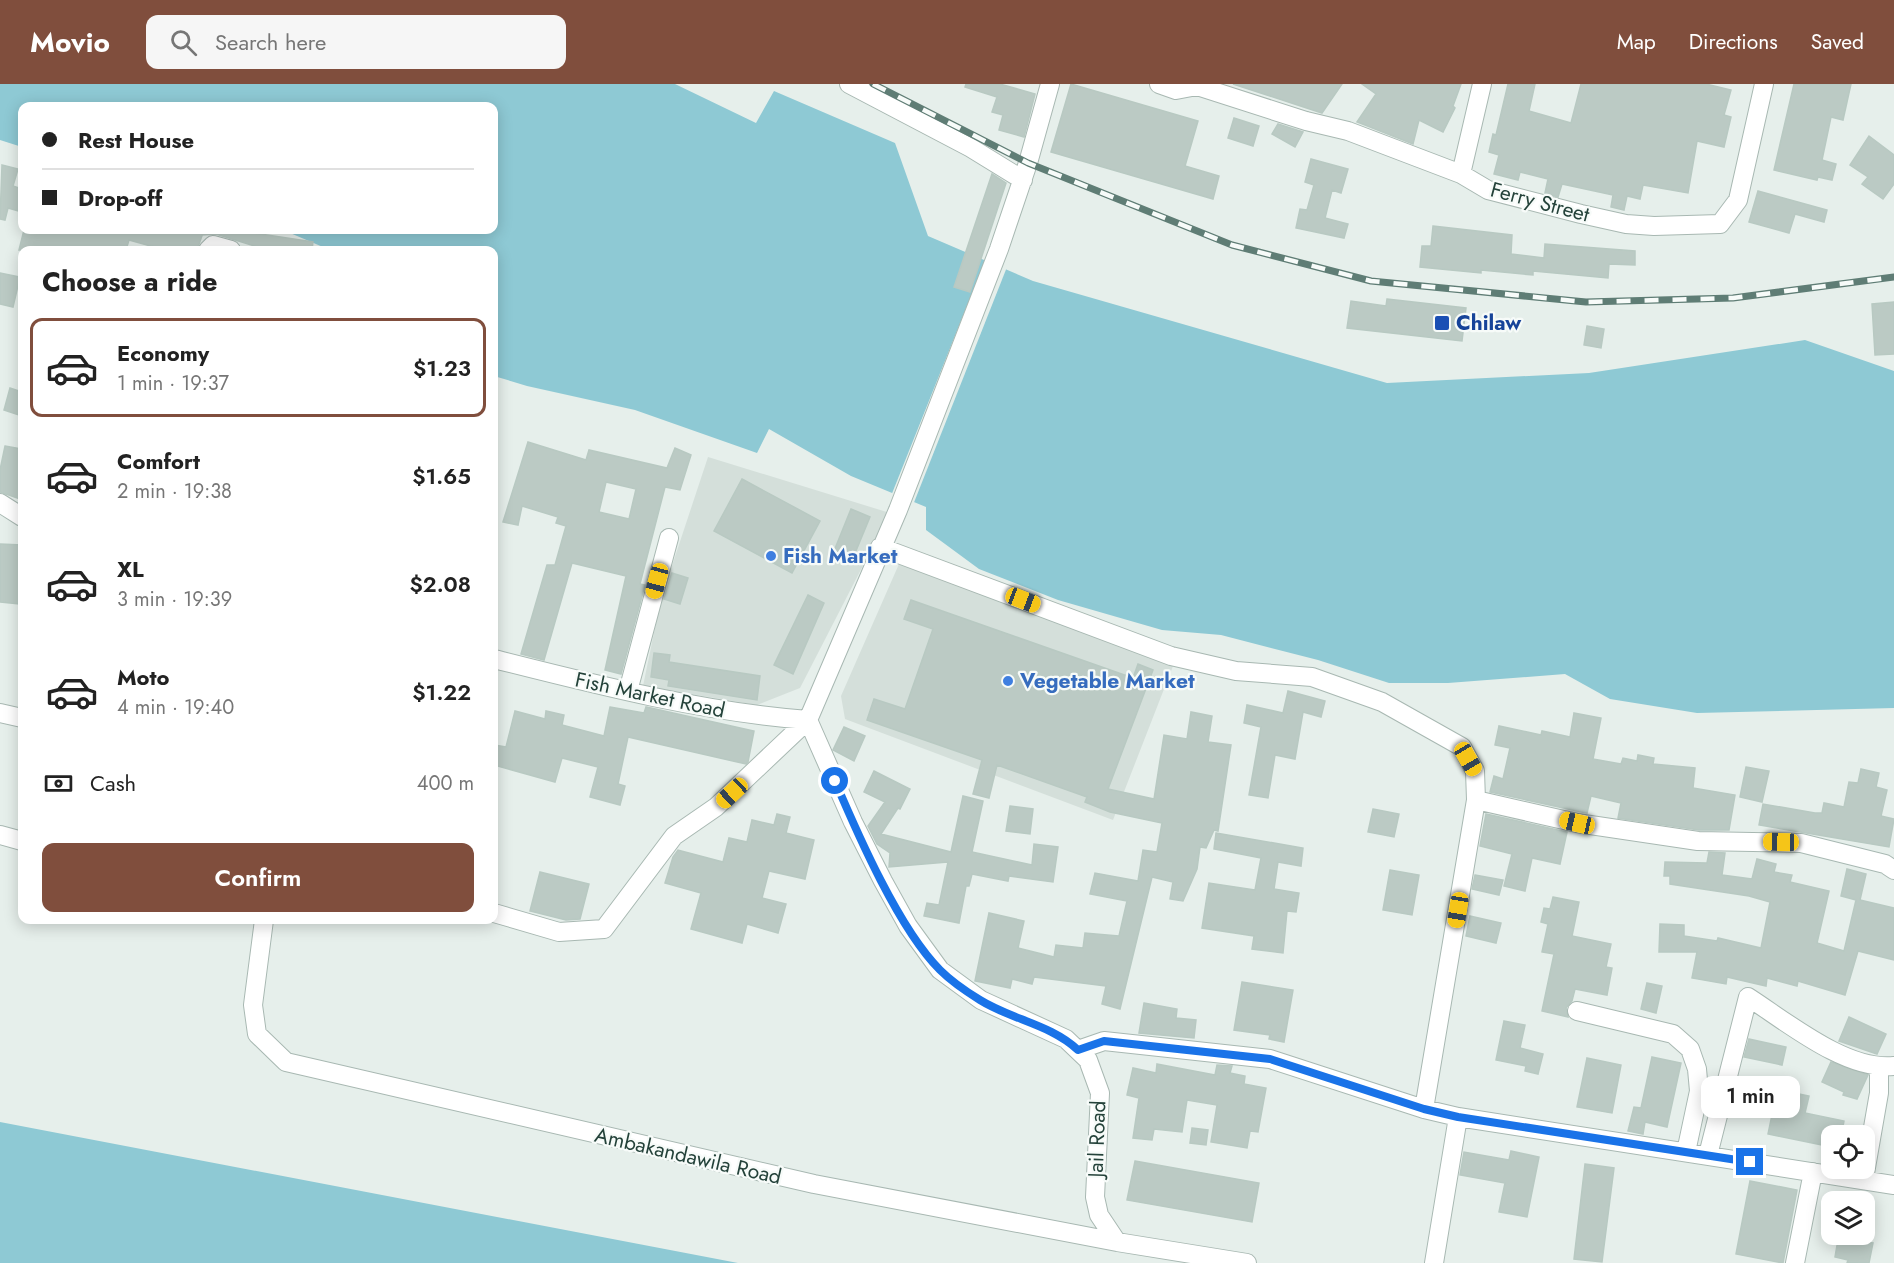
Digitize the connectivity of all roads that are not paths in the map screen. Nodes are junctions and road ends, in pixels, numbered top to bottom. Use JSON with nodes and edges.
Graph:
{"nodes":[{"id":1,"x":849,"y":84,"type":"edge"},
{"id":2,"x":1050,"y":84,"type":"edge"},
{"id":3,"x":1159,"y":84,"type":"edge"},
{"id":4,"x":1482,"y":84,"type":"edge"},
{"id":5,"x":1764,"y":84,"type":"edge"},
{"id":6,"x":1198,"y":85,"type":"edge"},
{"id":7,"x":1461,"y":174,"type":"junction"},
{"id":8,"x":1023,"y":180,"type":"junction"},
{"id":9,"x":0,"y":503,"type":"edge"},
{"id":10,"x":18,"y":514,"type":"edge"},
{"id":11,"x":669,"y":538,"type":"dead end"},
{"id":12,"x":880,"y":547,"type":"junction"},
{"id":13,"x":498,"y":660,"type":"edge"},
{"id":14,"x":628,"y":691,"type":"junction"},
{"id":15,"x":0,"y":713,"type":"edge"},
{"id":16,"x":18,"y":717,"type":"edge"},
{"id":17,"x":808,"y":720,"type":"junction"},
{"id":18,"x":1476,"y":800,"type":"junction"},
{"id":19,"x":0,"y":835,"type":"edge"},
{"id":20,"x":18,"y":840,"type":"edge"},
{"id":21,"x":1894,"y":870,"type":"edge"},
{"id":22,"x":498,"y":914,"type":"edge"},
{"id":23,"x":263,"y":924,"type":"edge"},
{"id":24,"x":1578,"y":1011,"type":"dead end"},
{"id":25,"x":1078,"y":1050,"type":"junction"},
{"id":26,"x":1887,"y":1067,"type":"edge"},
{"id":27,"x":1424,"y":1109,"type":"junction"},
{"id":28,"x":1458,"y":1117,"type":"junction"},
{"id":29,"x":1873,"y":1125,"type":"edge"},
{"id":30,"x":1686,"y":1152,"type":"junction"},
{"id":31,"x":1708,"y":1155,"type":"junction"},
{"id":32,"x":1813,"y":1172,"type":"junction"},
{"id":33,"x":1821,"y":1173,"type":"edge"},
{"id":34,"x":1864,"y":1179,"type":"edge"},
{"id":35,"x":1894,"y":1185,"type":"edge"},
{"id":36,"x":1117,"y":1242,"type":"junction"},
{"id":37,"x":1247,"y":1263,"type":"edge"},
{"id":38,"x":1434,"y":1263,"type":"edge"},
{"id":39,"x":1795,"y":1263,"type":"edge"}],
"edges":[{"from":1,"to":8,"type":"street"},
{"from":2,"to":8,"type":"street"},
{"from":3,"to":6,"type":"street","name":"Ferry Street"},
{"from":4,"to":7,"type":"street"},
{"from":5,"to":7,"type":"street","name":"Ferry Street"},
{"from":6,"to":7,"type":"street","name":"Ferry Street"},
{"from":8,"to":12,"type":"street"},
{"from":9,"to":10,"type":"street"},
{"from":11,"to":14,"type":"street"},
{"from":12,"to":17,"type":"street"},
{"from":12,"to":18,"type":"street"},
{"from":13,"to":14,"type":"street","name":"Fish Market Road"},
{"from":14,"to":17,"type":"street","name":"Fish Market Road"},
{"from":15,"to":16,"type":"street"},
{"from":17,"to":22,"type":"street"},
{"from":17,"to":25,"type":"street","name":"Jail Road"},
{"from":18,"to":21,"type":"street"},
{"from":18,"to":27,"type":"street"},
{"from":19,"to":20,"type":"street"},
{"from":23,"to":36,"type":"street","name":"Ambakandawila Road"},
{"from":24,"to":30,"type":"street"},
{"from":25,"to":27,"type":"street"},
{"from":25,"to":36,"type":"street","name":"Jail Road"},
{"from":26,"to":29,"type":"street"},
{"from":26,"to":31,"type":"street"},
{"from":27,"to":28,"type":"street"},
{"from":28,"to":30,"type":"street"},
{"from":28,"to":38,"type":"street"},
{"from":30,"to":31,"type":"street"},
{"from":31,"to":32,"type":"street"},
{"from":32,"to":33,"type":"street"},
{"from":32,"to":39,"type":"street"},
{"from":34,"to":35,"type":"street"},
{"from":36,"to":37,"type":"street","name":"Ambakandawila Road"}]}
